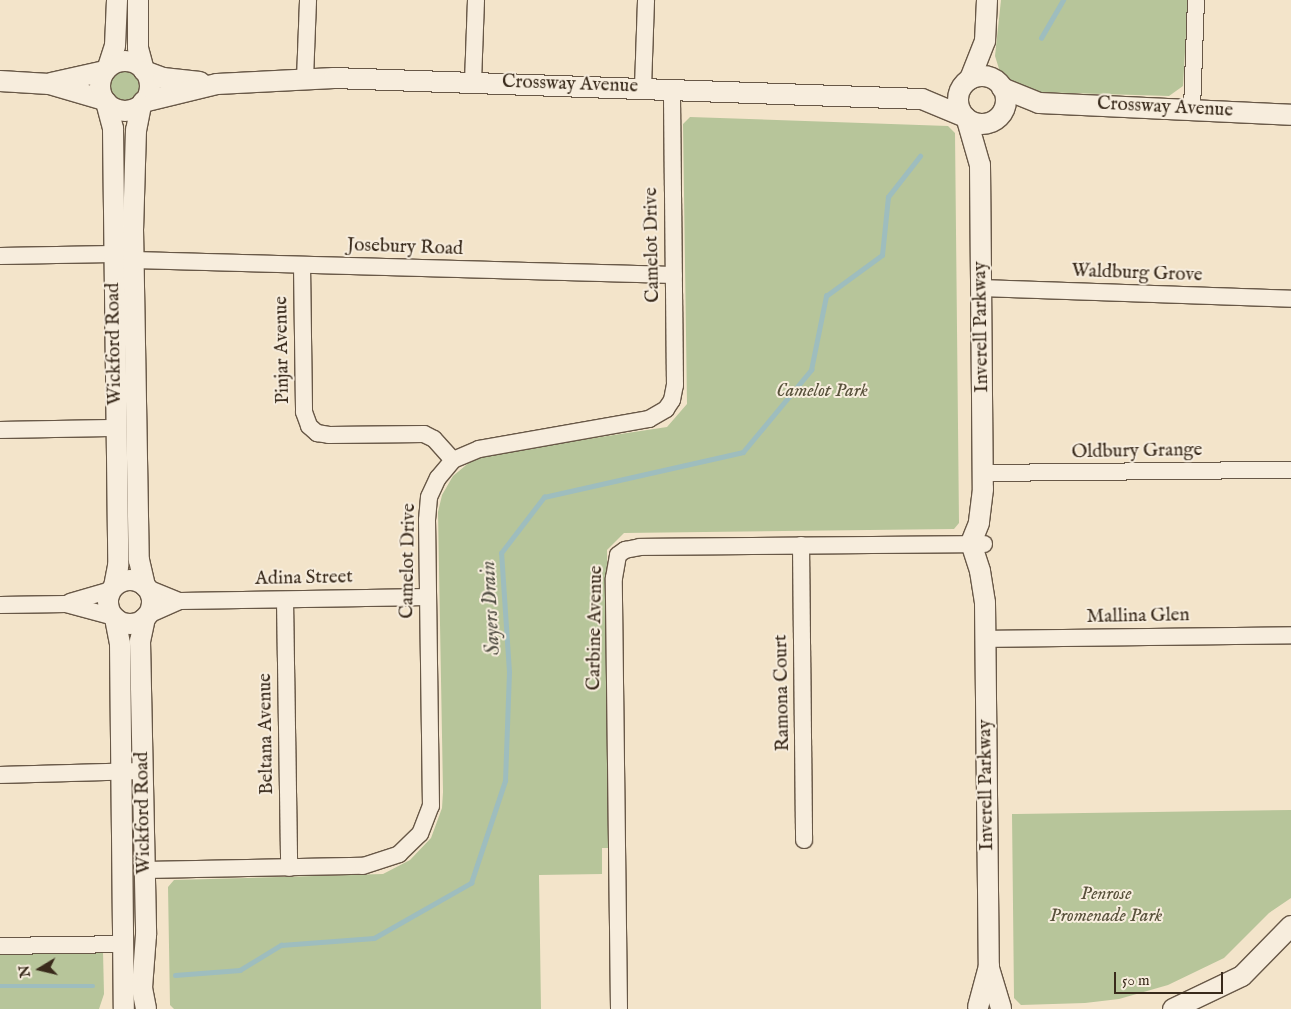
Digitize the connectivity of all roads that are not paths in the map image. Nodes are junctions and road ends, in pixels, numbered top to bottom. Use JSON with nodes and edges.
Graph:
{"nodes":[{"id":1,"x":117,"y":0,"type":"edge"},
{"id":2,"x":138,"y":0,"type":"edge"},
{"id":3,"x":308,"y":0,"type":"edge"},
{"id":4,"x":476,"y":0,"type":"edge"},
{"id":5,"x":646,"y":0,"type":"edge"},
{"id":6,"x":987,"y":0,"type":"edge"},
{"id":7,"x":1196,"y":0,"type":"edge"},
{"id":8,"x":985,"y":40,"type":"junction"},
{"id":9,"x":107,"y":69,"type":"junction"},
{"id":10,"x":144,"y":71,"type":"junction"},
{"id":11,"x":305,"y":79,"type":"junction"},
{"id":12,"x":969,"y":80,"type":"junction"},
{"id":13,"x":0,"y":82,"type":"edge"},
{"id":14,"x":473,"y":82,"type":"junction"},
{"id":15,"x":49,"y":84,"type":"junction"},
{"id":16,"x":217,"y":84,"type":"junction"},
{"id":17,"x":643,"y":87,"type":"junction"},
{"id":18,"x":1001,"y":87,"type":"junction"},
{"id":19,"x":672,"y":89,"type":"junction"},
{"id":20,"x":922,"y":99,"type":"junction"},
{"id":21,"x":105,"y":101,"type":"junction"},
{"id":22,"x":142,"y":103,"type":"junction"},
{"id":23,"x":1039,"y":103,"type":"junction"},
{"id":24,"x":1192,"y":108,"type":"junction"},
{"id":25,"x":1291,"y":115,"type":"edge"},
{"id":26,"x":999,"y":116,"type":"junction"},
{"id":27,"x":966,"y":118,"type":"junction"},
{"id":28,"x":980,"y":165,"type":"junction"},
{"id":29,"x":113,"y":254,"type":"junction"},
{"id":30,"x":0,"y":256,"type":"edge"},
{"id":31,"x":134,"y":260,"type":"junction"},
{"id":32,"x":302,"y":265,"type":"junction"},
{"id":33,"x":674,"y":275,"type":"junction"},
{"id":34,"x":981,"y":288,"type":"junction"},
{"id":35,"x":1291,"y":299,"type":"edge"},
{"id":36,"x":137,"y":427,"type":"junction"},
{"id":37,"x":116,"y":428,"type":"junction"},
{"id":38,"x":0,"y":430,"type":"edge"},
{"id":39,"x":453,"y":460,"type":"junction"},
{"id":40,"x":1291,"y":470,"type":"edge"},
{"id":41,"x":983,"y":481,"type":"junction"},
{"id":42,"x":977,"y":543,"type":"junction"},
{"id":43,"x":801,"y":545,"type":"junction"},
{"id":44,"x":146,"y":587,"type":"junction"},
{"id":45,"x":113,"y":588,"type":"junction"},
{"id":46,"x":428,"y":597,"type":"junction"},
{"id":47,"x":285,"y":600,"type":"junction"},
{"id":48,"x":180,"y":601,"type":"junction"},
{"id":49,"x":66,"y":604,"type":"junction"},
{"id":50,"x":0,"y":605,"type":"edge"},
{"id":51,"x":145,"y":617,"type":"junction"},
{"id":52,"x":114,"y":618,"type":"junction"},
{"id":53,"x":1291,"y":635,"type":"edge"},
{"id":54,"x":985,"y":639,"type":"junction"},
{"id":55,"x":143,"y":771,"type":"junction"},
{"id":56,"x":122,"y":772,"type":"junction"},
{"id":57,"x":0,"y":775,"type":"edge"},
{"id":58,"x":804,"y":840,"type":"dead end"},
{"id":59,"x":290,"y":868,"type":"junction"},
{"id":60,"x":145,"y":870,"type":"junction"},
{"id":61,"x":1291,"y":926,"type":"edge"},
{"id":62,"x":125,"y":944,"type":"junction"},
{"id":63,"x":0,"y":946,"type":"edge"},
{"id":64,"x":989,"y":966,"type":"junction"},
{"id":65,"x":977,"y":1008,"type":"edge"},
{"id":66,"x":1002,"y":1008,"type":"edge"},
{"id":67,"x":124,"y":1009,"type":"edge"},
{"id":68,"x":146,"y":1009,"type":"edge"},
{"id":69,"x":619,"y":1009,"type":"edge"},
{"id":70,"x":1173,"y":1009,"type":"edge"}],
"edges":[{"from":1,"to":9,"type":"street"},
{"from":2,"to":10,"type":"street"},
{"from":3,"to":11,"type":"street"},
{"from":4,"to":14,"type":"street"},
{"from":5,"to":17,"type":"street"},
{"from":6,"to":8,"type":"street"},
{"from":7,"to":24,"type":"street"},
{"from":8,"to":12,"type":"street"},
{"from":8,"to":18,"type":"street"},
{"from":9,"to":10,"type":"street"},
{"from":9,"to":15,"type":"street"},
{"from":9,"to":21,"type":"street"},
{"from":10,"to":16,"type":"street","name":"Crossway Avenue"},
{"from":10,"to":22,"type":"street"},
{"from":11,"to":14,"type":"street","name":"Crossway Avenue"},
{"from":11,"to":16,"type":"street","name":"Crossway Avenue"},
{"from":12,"to":18,"type":"street"},
{"from":12,"to":20,"type":"street","name":"Crossway Avenue"},
{"from":12,"to":27,"type":"street"},
{"from":13,"to":15,"type":"street"},
{"from":14,"to":17,"type":"street","name":"Crossway Avenue"},
{"from":15,"to":21,"type":"street"},
{"from":16,"to":22,"type":"street","name":"Crossway Avenue"},
{"from":17,"to":19,"type":"street","name":"Crossway Avenue"},
{"from":18,"to":23,"type":"street","name":"Crossway Avenue"},
{"from":18,"to":26,"type":"street"},
{"from":19,"to":20,"type":"street","name":"Crossway Avenue"},
{"from":19,"to":33,"type":"street","name":"Camelot Drive"},
{"from":20,"to":27,"type":"street","name":"Crossway Avenue"},
{"from":21,"to":22,"type":"street"},
{"from":21,"to":29,"type":"street","name":"Wickford Road"},
{"from":22,"to":31,"type":"street","name":"Wickford Road"},
{"from":23,"to":24,"type":"street","name":"Crossway Avenue"},
{"from":23,"to":26,"type":"street","name":"Crossway Avenue"},
{"from":24,"to":25,"type":"street","name":"Crossway Avenue"},
{"from":26,"to":27,"type":"street"},
{"from":26,"to":28,"type":"street","name":"Inverell Parkway"},
{"from":27,"to":28,"type":"street","name":"Inverell Parkway"},
{"from":28,"to":34,"type":"street","name":"Inverell Parkway"},
{"from":29,"to":30,"type":"street"},
{"from":29,"to":37,"type":"street","name":"Wickford Road"},
{"from":31,"to":32,"type":"street","name":"Josebury Road"},
{"from":31,"to":36,"type":"street","name":"Wickford Road"},
{"from":32,"to":33,"type":"street","name":"Josebury Road"},
{"from":32,"to":39,"type":"street","name":"Pinjar Avenue"},
{"from":33,"to":39,"type":"street","name":"Camelot Drive"},
{"from":34,"to":35,"type":"street","name":"Waldburg Grove"},
{"from":34,"to":41,"type":"street","name":"Inverell Parkway"},
{"from":36,"to":37,"type":"street"},
{"from":36,"to":44,"type":"street","name":"Wickford Road"},
{"from":37,"to":38,"type":"street"},
{"from":37,"to":45,"type":"street","name":"Wickford Road"},
{"from":39,"to":46,"type":"street","name":"Camelot Drive"},
{"from":40,"to":41,"type":"street","name":"Oldbury Grange"},
{"from":41,"to":42,"type":"street","name":"Inverell Parkway"},
{"from":42,"to":43,"type":"street","name":"Carbine Avenue"},
{"from":42,"to":54,"type":"street","name":"Inverell Parkway"},
{"from":43,"to":58,"type":"street","name":"Ramona Court"},
{"from":43,"to":69,"type":"street","name":"Carbine Avenue"},
{"from":44,"to":45,"type":"street"},
{"from":44,"to":48,"type":"street","name":"Adina Street"},
{"from":44,"to":51,"type":"street"},
{"from":45,"to":49,"type":"street"},
{"from":45,"to":52,"type":"street"},
{"from":46,"to":47,"type":"street","name":"Adina Street"},
{"from":46,"to":59,"type":"street","name":"Camelot Drive"},
{"from":47,"to":48,"type":"street","name":"Adina Street"},
{"from":47,"to":59,"type":"street","name":"Beltana Avenue"},
{"from":48,"to":51,"type":"street","name":"Adina Street"},
{"from":49,"to":50,"type":"street"},
{"from":49,"to":52,"type":"street"},
{"from":51,"to":52,"type":"street"},
{"from":51,"to":55,"type":"street","name":"Wickford Road"},
{"from":52,"to":56,"type":"street","name":"Wickford Road"},
{"from":53,"to":54,"type":"street","name":"Mallina Glen"},
{"from":54,"to":64,"type":"street","name":"Inverell Parkway"},
{"from":55,"to":56,"type":"street"},
{"from":55,"to":60,"type":"street","name":"Wickford Road"},
{"from":56,"to":57,"type":"street"},
{"from":56,"to":62,"type":"street","name":"Wickford Road"},
{"from":59,"to":60,"type":"street","name":"Camelot Drive"},
{"from":60,"to":68,"type":"street","name":"Wickford Road"},
{"from":61,"to":70,"type":"street"},
{"from":62,"to":63,"type":"street"},
{"from":62,"to":67,"type":"street","name":"Wickford Road"},
{"from":64,"to":65,"type":"street","name":"Inverell Parkway"},
{"from":64,"to":66,"type":"street","name":"Inverell Parkway"},
{"from":65,"to":66,"type":"street"}]}
